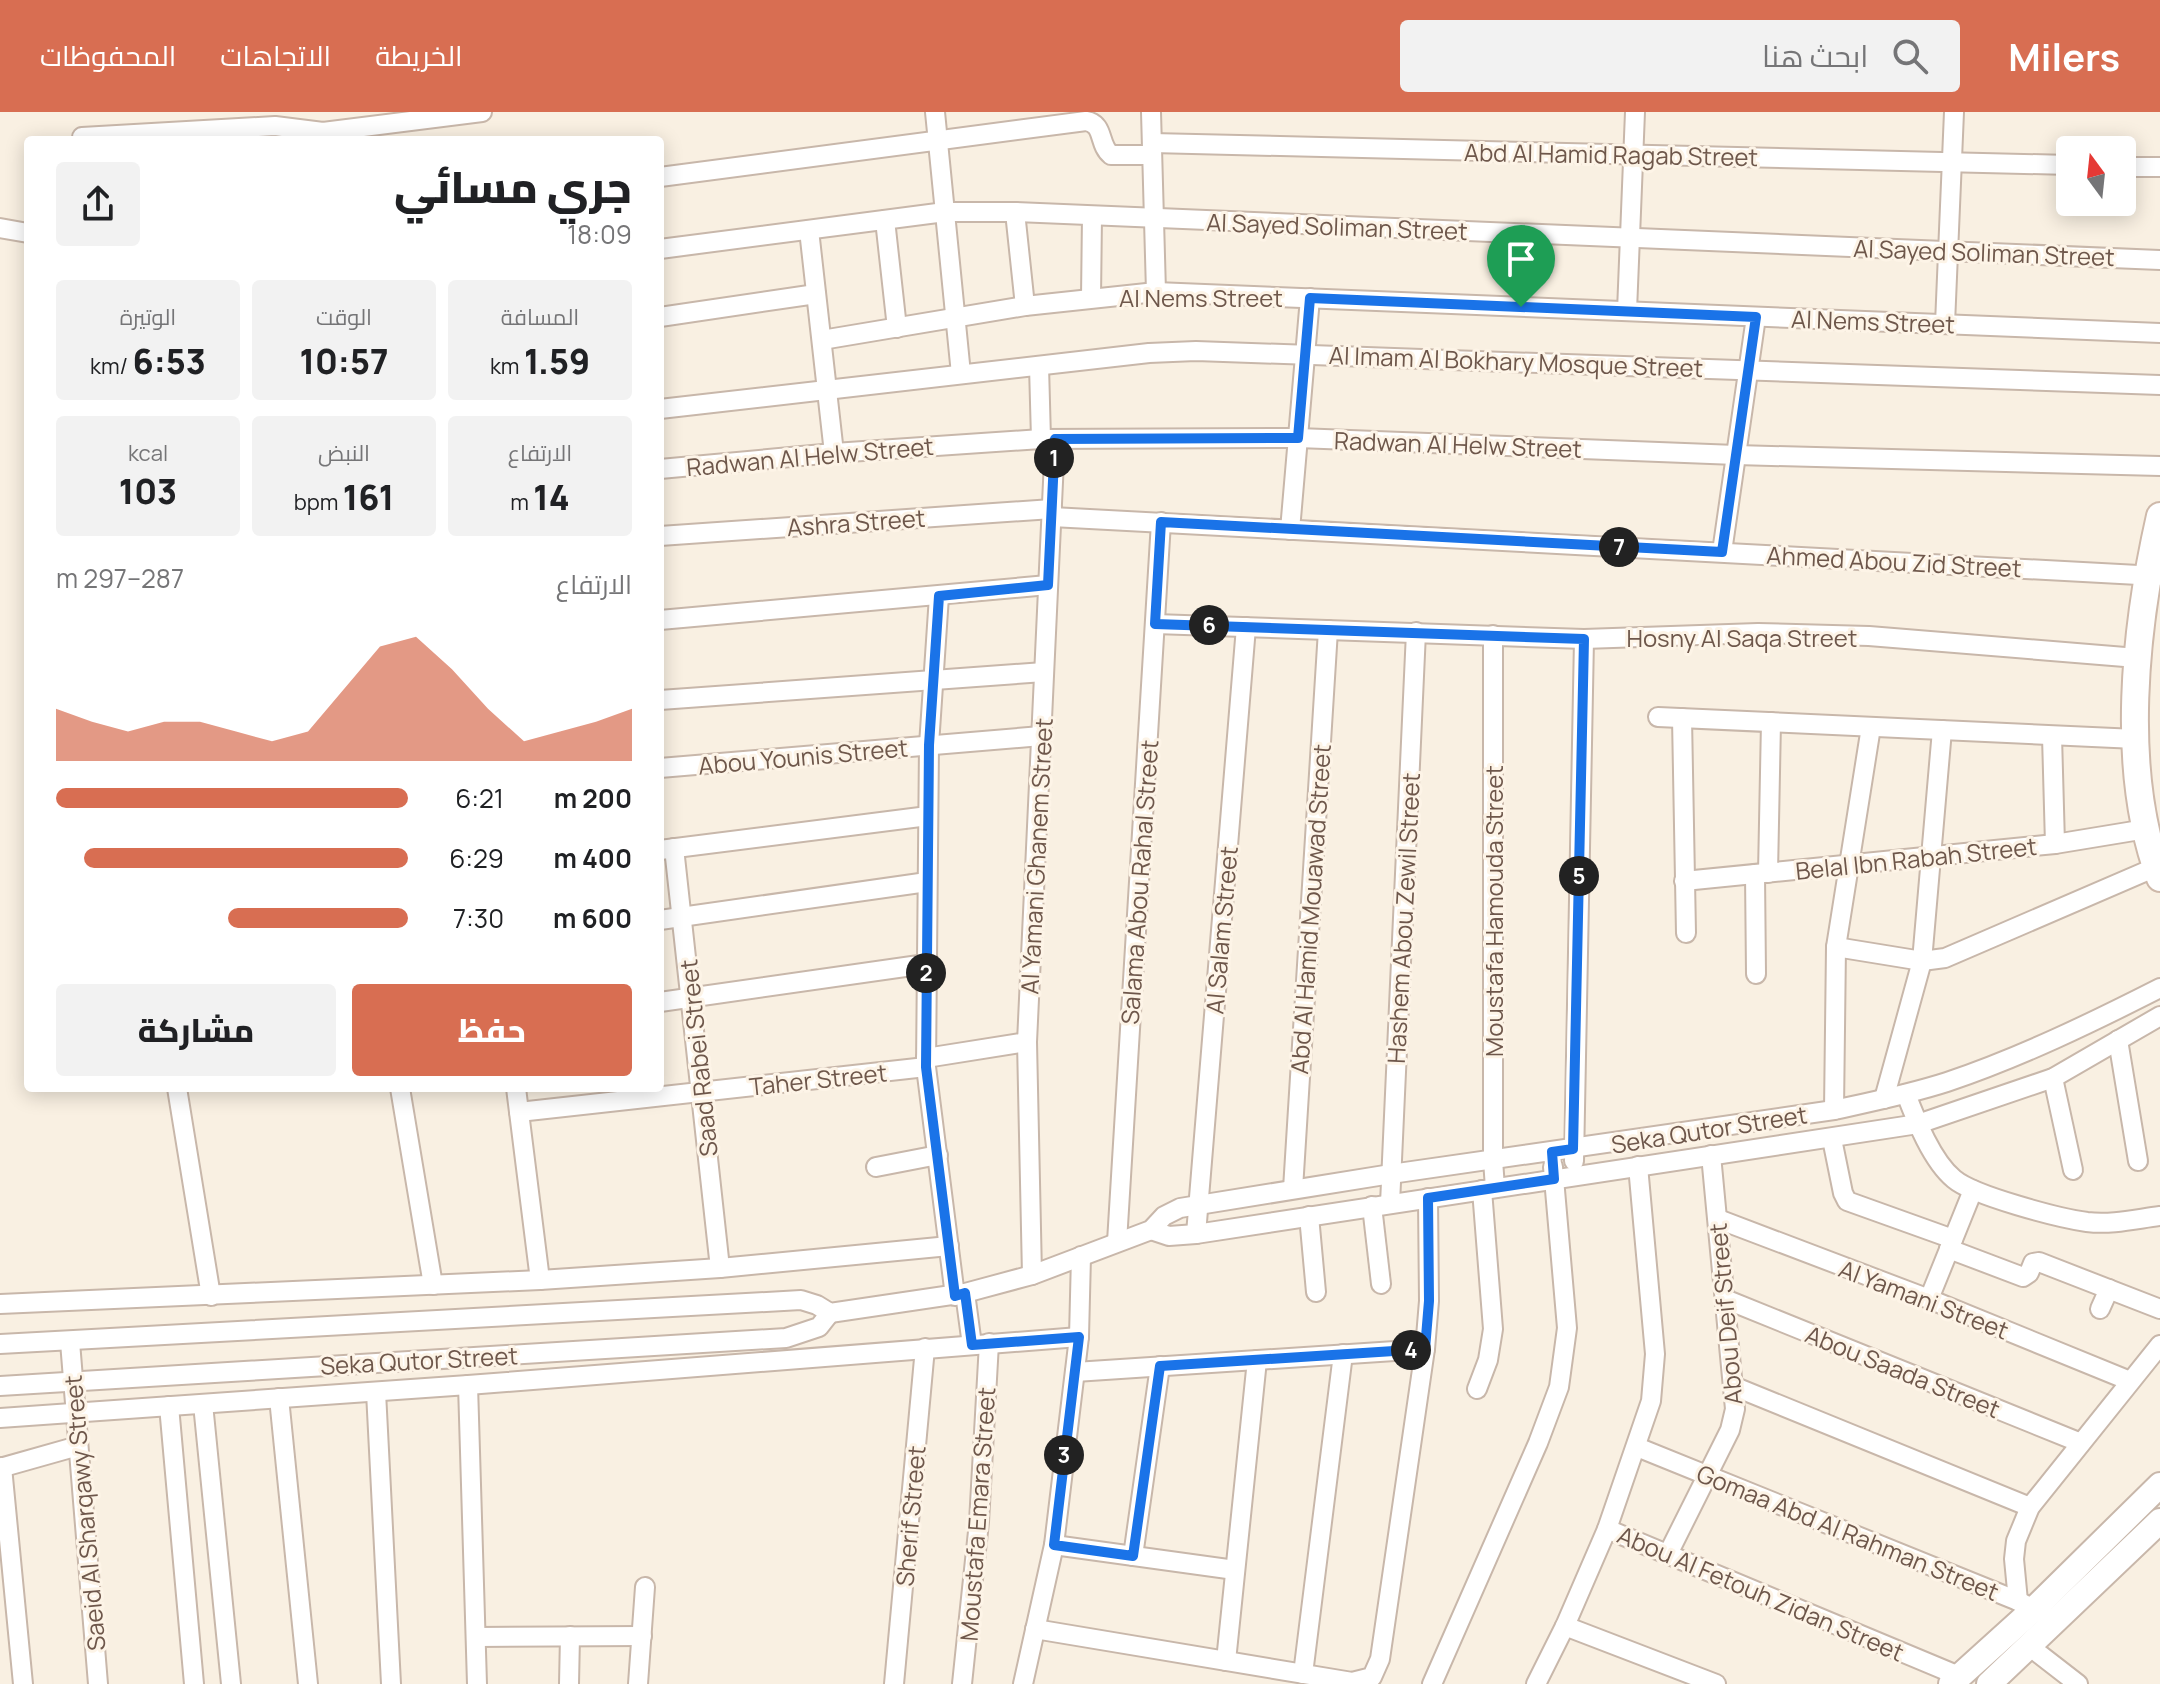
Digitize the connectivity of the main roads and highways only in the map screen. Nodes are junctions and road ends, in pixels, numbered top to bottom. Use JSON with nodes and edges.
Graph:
{"nodes":[{"id":1,"x":2160,"y":516,"type":"edge"},
{"id":2,"x":2153,"y":576,"type":"edge"},
{"id":3,"x":2158,"y":872,"type":"edge"}],
"edges":[{"from":1,"to":2,"type":"main road"},
{"from":2,"to":3,"type":"main road"}]}
